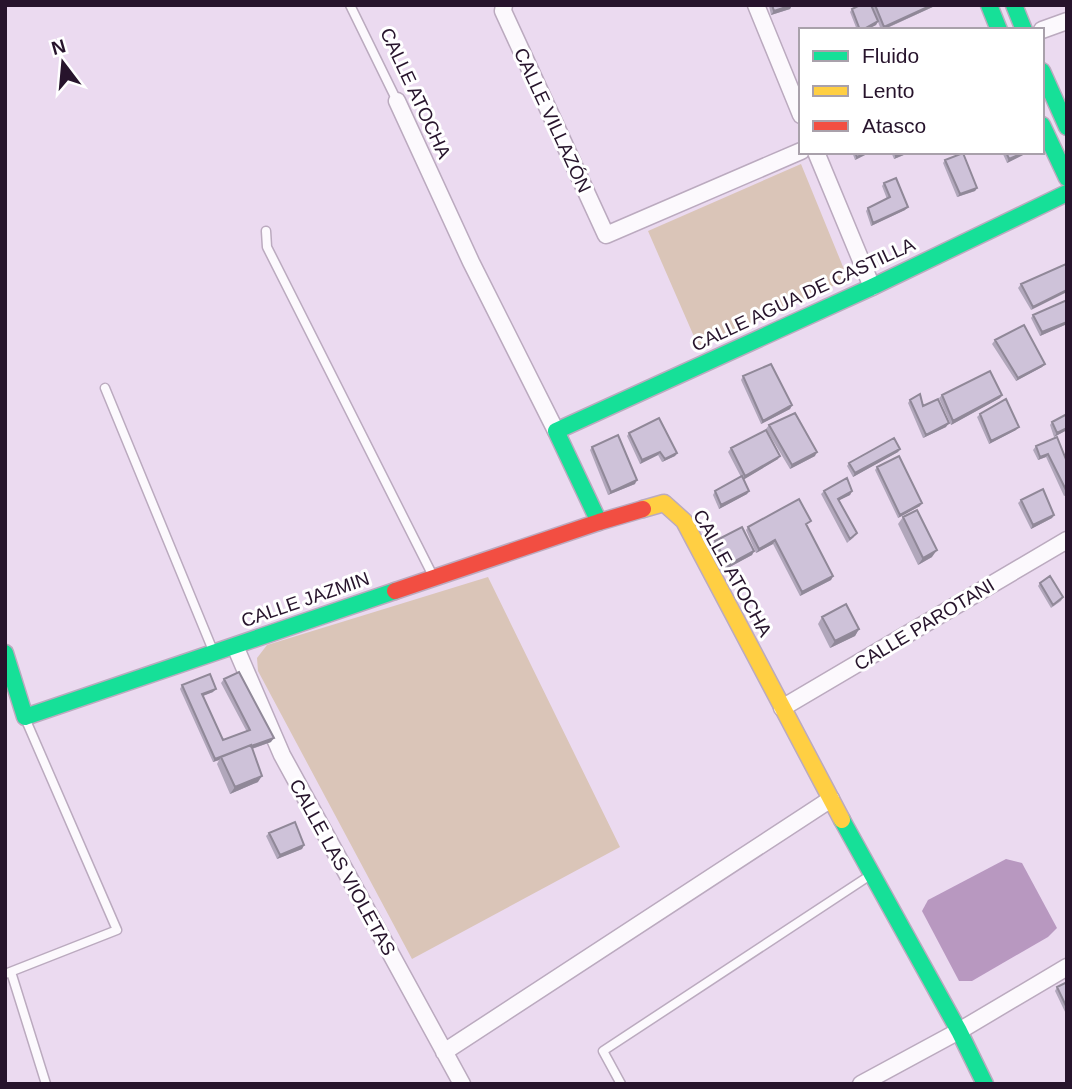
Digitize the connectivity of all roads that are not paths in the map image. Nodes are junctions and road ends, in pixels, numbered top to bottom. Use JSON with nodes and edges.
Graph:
{"nodes":[{"id":1,"x":350,"y":5,"type":"edge"},
{"id":2,"x":504,"y":5,"type":"edge"},
{"id":3,"x":756,"y":5,"type":"edge"},
{"id":4,"x":989,"y":5,"type":"edge"},
{"id":5,"x":1014,"y":5,"type":"edge"},
{"id":6,"x":1067,"y":21,"type":"edge"},
{"id":7,"x":998,"y":28,"type":"edge"},
{"id":8,"x":1023,"y":28,"type":"edge"},
{"id":9,"x":1044,"y":29,"type":"edge"},
{"id":10,"x":1044,"y":75,"type":"edge"},
{"id":11,"x":397,"y":101,"type":"joint"},
{"id":12,"x":799,"y":110,"type":"edge"},
{"id":13,"x":1067,"y":127,"type":"edge"},
{"id":14,"x":1044,"y":129,"type":"edge"},
{"id":15,"x":799,"y":152,"type":"edge"},
{"id":16,"x":817,"y":154,"type":"edge"},
{"id":17,"x":1067,"y":178,"type":"edge"},
{"id":18,"x":1067,"y":193,"type":"edge"},
{"id":19,"x":267,"y":231,"type":"dead end"},
{"id":20,"x":872,"y":287,"type":"junction"},
{"id":21,"x":105,"y":388,"type":"dead end"},
{"id":22,"x":556,"y":431,"type":"junction"},
{"id":23,"x":599,"y":522,"type":"junction"},
{"id":24,"x":1067,"y":540,"type":"edge"},
{"id":25,"x":434,"y":578,"type":"junction"},
{"id":26,"x":235,"y":646,"type":"junction"},
{"id":27,"x":5,"y":653,"type":"edge"},
{"id":28,"x":214,"y":653,"type":"junction"},
{"id":29,"x":782,"y":708,"type":"junction"},
{"id":30,"x":25,"y":717,"type":"junction"},
{"id":31,"x":831,"y":799,"type":"junction"},
{"id":32,"x":872,"y":874,"type":"junction"},
{"id":33,"x":1067,"y":967,"type":"edge"},
{"id":34,"x":8,"y":973,"type":"edge"},
{"id":35,"x":959,"y":1031,"type":"junction"},
{"id":36,"x":444,"y":1052,"type":"junction"},
{"id":37,"x":46,"y":1084,"type":"edge"},
{"id":38,"x":463,"y":1084,"type":"edge"},
{"id":39,"x":621,"y":1084,"type":"edge"},
{"id":40,"x":861,"y":1084,"type":"edge"},
{"id":41,"x":985,"y":1084,"type":"edge"}],
"edges":[{"from":1,"to":11,"type":"lane","name":"CALLE ATOCHA"},
{"from":2,"to":15,"type":"street","name":"CALLE VILLAZÓN"},
{"from":3,"to":12,"type":"street"},
{"from":4,"to":7,"type":"street"},
{"from":5,"to":8,"type":"street"},
{"from":6,"to":9,"type":"street"},
{"from":10,"to":13,"type":"street"},
{"from":11,"to":22,"type":"street","name":"CALLE ATOCHA"},
{"from":14,"to":17,"type":"street"},
{"from":16,"to":20,"type":"street"},
{"from":18,"to":20,"type":"street","name":"CALLE AGUA DE CASTILLA"},
{"from":19,"to":25,"type":"lane"},
{"from":20,"to":22,"type":"street","name":"CALLE AGUA DE CASTILLA"},
{"from":21,"to":28,"type":"lane"},
{"from":22,"to":23,"type":"street","name":"CALLE ATOCHA"},
{"from":23,"to":25,"type":"street","name":"CALLE JAZMIN"},
{"from":23,"to":29,"type":"street","name":"CALLE ATOCHA"},
{"from":24,"to":29,"type":"street","name":"CALLE PAROTANI"},
{"from":25,"to":26,"type":"street","name":"CALLE JAZMIN"},
{"from":26,"to":28,"type":"street","name":"CALLE JAZMIN"},
{"from":26,"to":36,"type":"street","name":"CALLE LAS VIOLETAS"},
{"from":27,"to":30,"type":"street"},
{"from":28,"to":30,"type":"street","name":"CALLE JAZMIN"},
{"from":29,"to":31,"type":"street","name":"CALLE ATOCHA"},
{"from":30,"to":34,"type":"lane"},
{"from":31,"to":32,"type":"street","name":"CALLE ATOCHA"},
{"from":31,"to":36,"type":"street"},
{"from":32,"to":35,"type":"street","name":"CALLE ATOCHA"},
{"from":32,"to":39,"type":"lane"},
{"from":33,"to":35,"type":"street"},
{"from":34,"to":37,"type":"lane"},
{"from":35,"to":40,"type":"street"},
{"from":35,"to":41,"type":"street","name":"CALLE ATOCHA"},
{"from":36,"to":38,"type":"street","name":"CALLE LAS VIOLETAS"}]}
